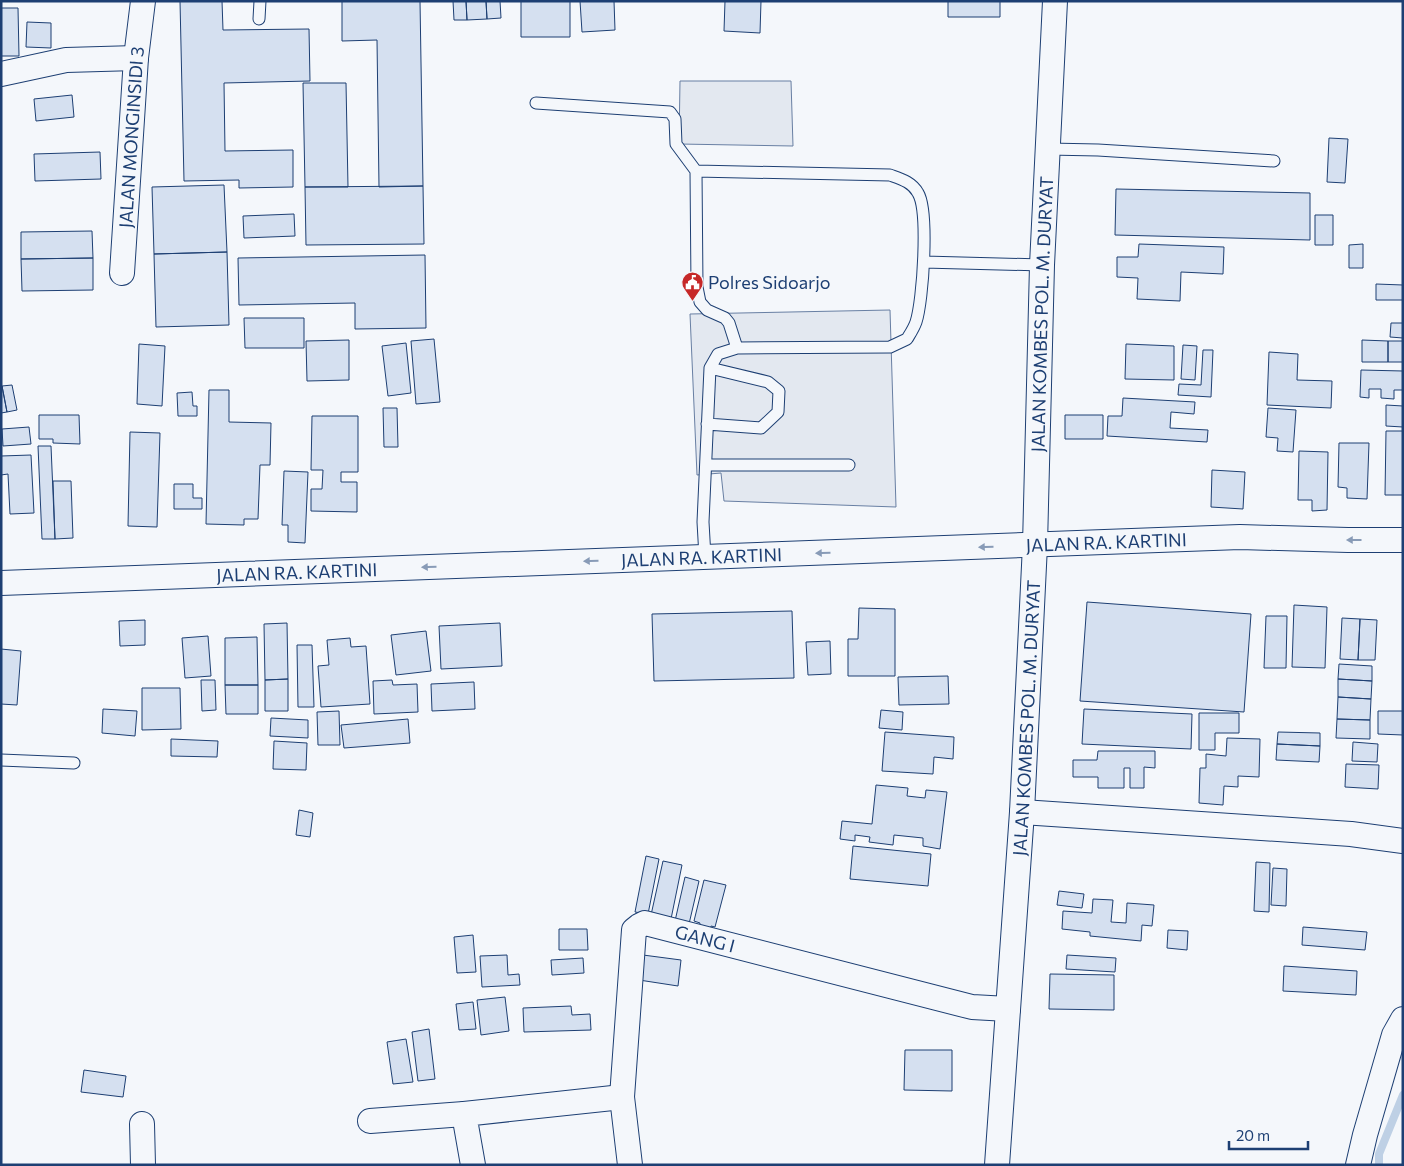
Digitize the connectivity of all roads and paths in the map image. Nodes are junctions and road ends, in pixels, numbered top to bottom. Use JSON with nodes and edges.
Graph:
{"nodes":[{"id":1,"x":143,"y":1,"type":"edge"},
{"id":2,"x":260,"y":1,"type":"edge"},
{"id":3,"x":1055,"y":1,"type":"edge"},
{"id":4,"x":260,"y":19,"type":"dead end"},
{"id":5,"x":136,"y":58,"type":"junction"},
{"id":6,"x":1,"y":74,"type":"edge"},
{"id":7,"x":536,"y":103,"type":"dead end"},
{"id":8,"x":1048,"y":149,"type":"junction"},
{"id":9,"x":1274,"y":160,"type":"dead end"},
{"id":10,"x":696,"y":171,"type":"junction"},
{"id":11,"x":924,"y":262,"type":"junction"},
{"id":12,"x":1042,"y":265,"type":"junction"},
{"id":13,"x":122,"y":273,"type":"dead end"},
{"id":14,"x":737,"y":348,"type":"junction"},
{"id":15,"x":710,"y":368,"type":"junction"},
{"id":16,"x":707,"y":424,"type":"junction"},
{"id":17,"x":706,"y":465,"type":"junction"},
{"id":18,"x":849,"y":465,"type":"dead end"},
{"id":19,"x":1403,"y":540,"type":"edge"},
{"id":20,"x":1035,"y":545,"type":"junction"},
{"id":21,"x":705,"y":557,"type":"junction"},
{"id":22,"x":1,"y":583,"type":"edge"},
{"id":23,"x":1,"y":760,"type":"edge"},
{"id":24,"x":74,"y":763,"type":"dead end"},
{"id":25,"x":1022,"y":812,"type":"junction"},
{"id":26,"x":1403,"y":841,"type":"edge"},
{"id":27,"x":1008,"y":1009,"type":"junction"},
{"id":28,"x":1403,"y":1019,"type":"edge"},
{"id":29,"x":622,"y":1097,"type":"junction"},
{"id":30,"x":464,"y":1114,"type":"junction"},
{"id":31,"x":370,"y":1121,"type":"dead end"},
{"id":32,"x":142,"y":1124,"type":"dead end"},
{"id":33,"x":143,"y":1165,"type":"edge"},
{"id":34,"x":473,"y":1165,"type":"edge"},
{"id":35,"x":630,"y":1165,"type":"edge"},
{"id":36,"x":997,"y":1165,"type":"edge"},
{"id":37,"x":1358,"y":1165,"type":"edge"}],
"edges":[{"from":1,"to":5,"type":"street","name":"JALAN MONGINSIDI 3"},
{"from":2,"to":4,"type":"lane"},
{"from":3,"to":8,"type":"street","name":"JALAN KOMBES POL. M. DURYAT"},
{"from":5,"to":6,"type":"street"},
{"from":5,"to":13,"type":"street","name":"JALAN MONGINSIDI 3"},
{"from":7,"to":10,"type":"lane"},
{"from":8,"to":9,"type":"lane"},
{"from":8,"to":12,"type":"street","name":"JALAN KOMBES POL. M. DURYAT"},
{"from":10,"to":11,"type":"lane"},
{"from":10,"to":14,"type":"lane"},
{"from":11,"to":12,"type":"lane"},
{"from":11,"to":14,"type":"lane"},
{"from":12,"to":20,"type":"street","name":"JALAN KOMBES POL. M. DURYAT"},
{"from":14,"to":15,"type":"lane"},
{"from":15,"to":16,"type":"lane"},
{"from":15,"to":16,"type":"lane"},
{"from":16,"to":17,"type":"lane"},
{"from":17,"to":18,"type":"lane"},
{"from":17,"to":21,"type":"lane"},
{"from":19,"to":20,"type":"street","name":"JALAN RA. KARTINI","one_way":true},
{"from":20,"to":21,"type":"street","name":"JALAN RA. KARTINI","one_way":true},
{"from":20,"to":25,"type":"street","name":"JALAN KOMBES POL. M. DURYAT"},
{"from":21,"to":22,"type":"street","name":"JALAN RA. KARTINI","one_way":true},
{"from":23,"to":24,"type":"lane"},
{"from":25,"to":26,"type":"street"},
{"from":25,"to":27,"type":"street","name":"JALAN KOMBES POL. M. DURYAT"},
{"from":27,"to":29,"type":"street","name":"GANG I"},
{"from":27,"to":36,"type":"street","name":"JALAN KOMBES POL. M. DURYAT"},
{"from":28,"to":37,"type":"street"},
{"from":29,"to":30,"type":"street"},
{"from":29,"to":35,"type":"street","name":"GANG I"},
{"from":30,"to":31,"type":"street"},
{"from":30,"to":34,"type":"street"},
{"from":32,"to":33,"type":"street"}]}
